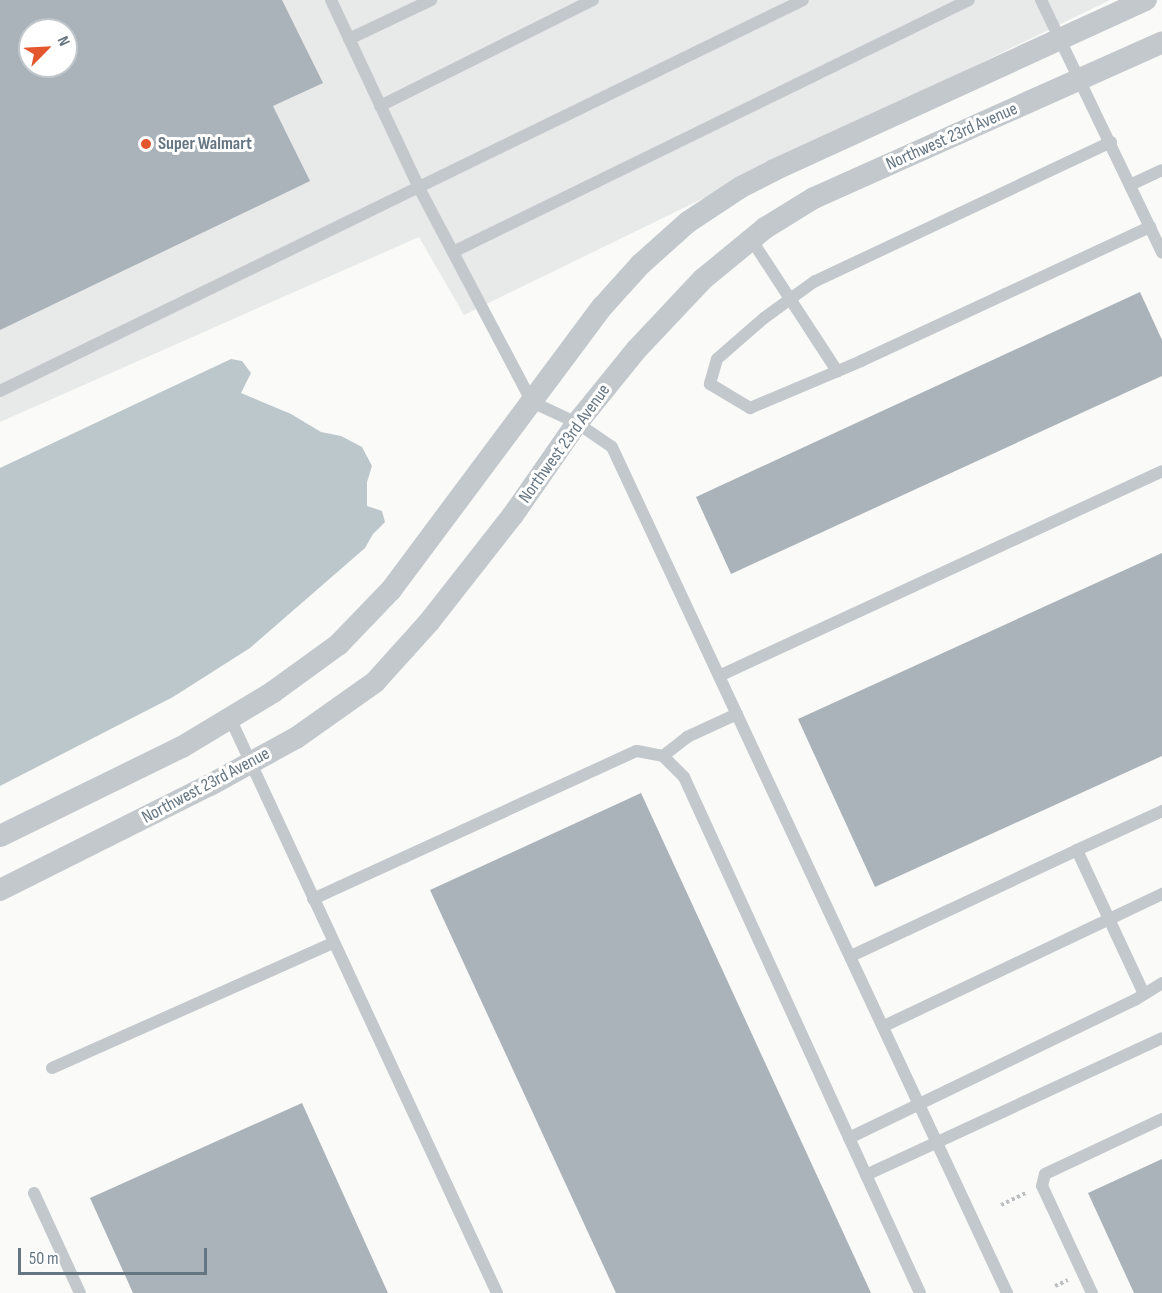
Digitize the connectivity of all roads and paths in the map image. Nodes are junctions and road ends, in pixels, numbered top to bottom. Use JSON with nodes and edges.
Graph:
{"nodes":[{"id":1,"x":331,"y":0,"type":"edge"},
{"id":2,"x":431,"y":0,"type":"edge"},
{"id":3,"x":593,"y":0,"type":"edge"},
{"id":4,"x":803,"y":0,"type":"edge"},
{"id":5,"x":969,"y":0,"type":"edge"},
{"id":6,"x":1041,"y":0,"type":"edge"},
{"id":7,"x":1146,"y":0,"type":"edge"},
{"id":8,"x":349,"y":39,"type":"junction"},
{"id":9,"x":1060,"y":39,"type":"junction"},
{"id":10,"x":1162,"y":42,"type":"edge"},
{"id":11,"x":1080,"y":79,"type":"junction"},
{"id":12,"x":380,"y":106,"type":"junction"},
{"id":13,"x":1110,"y":142,"type":"junction"},
{"id":14,"x":1162,"y":170,"type":"edge"},
{"id":15,"x":1130,"y":185,"type":"junction"},
{"id":16,"x":418,"y":186,"type":"junction"},
{"id":17,"x":1150,"y":227,"type":"junction"},
{"id":18,"x":751,"y":239,"type":"junction"},
{"id":19,"x":453,"y":252,"type":"junction"},
{"id":20,"x":1162,"y":252,"type":"edge"},
{"id":21,"x":791,"y":298,"type":"junction"},
{"id":22,"x":837,"y":371,"type":"junction"},
{"id":23,"x":0,"y":391,"type":"edge"},
{"id":24,"x":532,"y":402,"type":"junction"},
{"id":25,"x":577,"y":423,"type":"junction"},
{"id":26,"x":1162,"y":471,"type":"edge"},
{"id":27,"x":719,"y":676,"type":"junction"},
{"id":28,"x":737,"y":714,"type":"junction"},
{"id":29,"x":230,"y":718,"type":"junction"},
{"id":30,"x":663,"y":756,"type":"junction"},
{"id":31,"x":250,"y":764,"type":"junction"},
{"id":32,"x":1162,"y":811,"type":"edge"},
{"id":33,"x":0,"y":836,"type":"edge"},
{"id":34,"x":1077,"y":850,"type":"junction"},
{"id":35,"x":0,"y":890,"type":"edge"},
{"id":36,"x":1162,"y":894,"type":"edge"},
{"id":37,"x":314,"y":898,"type":"junction"},
{"id":38,"x":1108,"y":918,"type":"junction"},
{"id":39,"x":333,"y":943,"type":"junction"},
{"id":40,"x":851,"y":956,"type":"junction"},
{"id":41,"x":1162,"y":983,"type":"edge"},
{"id":42,"x":1144,"y":994,"type":"junction"},
{"id":43,"x":884,"y":1026,"type":"junction"},
{"id":44,"x":1162,"y":1038,"type":"edge"},
{"id":45,"x":52,"y":1068,"type":"dead end"},
{"id":46,"x":920,"y":1104,"type":"junction"},
{"id":47,"x":1162,"y":1119,"type":"edge"},
{"id":48,"x":849,"y":1138,"type":"junction"},
{"id":49,"x":937,"y":1142,"type":"junction"},
{"id":50,"x":866,"y":1175,"type":"junction"},
{"id":51,"x":34,"y":1193,"type":"dead end"},
{"id":52,"x":1026,"y":1193,"type":"dead end"},
{"id":53,"x":1001,"y":1205,"type":"dead end"},
{"id":54,"x":80,"y":1293,"type":"edge"},
{"id":55,"x":497,"y":1293,"type":"edge"},
{"id":56,"x":920,"y":1293,"type":"edge"},
{"id":57,"x":1007,"y":1293,"type":"edge"},
{"id":58,"x":1092,"y":1293,"type":"edge"}],
"edges":[{"from":1,"to":8,"type":"lane"},
{"from":2,"to":8,"type":"lane"},
{"from":3,"to":12,"type":"lane"},
{"from":4,"to":16,"type":"lane"},
{"from":5,"to":19,"type":"lane"},
{"from":6,"to":9,"type":"lane"},
{"from":7,"to":9,"type":"street"},
{"from":8,"to":12,"type":"lane"},
{"from":9,"to":11,"type":"lane"},
{"from":9,"to":24,"type":"street"},
{"from":10,"to":11,"type":"street","name":"Northwest 23rd Avenue"},
{"from":11,"to":13,"type":"lane"},
{"from":11,"to":18,"type":"street","name":"Northwest 23rd Avenue"},
{"from":12,"to":16,"type":"lane"},
{"from":13,"to":15,"type":"lane"},
{"from":13,"to":21,"type":"lane"},
{"from":14,"to":15,"type":"lane"},
{"from":15,"to":17,"type":"lane"},
{"from":16,"to":19,"type":"lane"},
{"from":16,"to":23,"type":"lane"},
{"from":17,"to":20,"type":"lane"},
{"from":17,"to":22,"type":"lane"},
{"from":18,"to":21,"type":"lane"},
{"from":18,"to":25,"type":"street","name":"Northwest 23rd Avenue"},
{"from":19,"to":24,"type":"lane"},
{"from":21,"to":22,"type":"lane"},
{"from":21,"to":22,"type":"lane"},
{"from":24,"to":25,"type":"lane"},
{"from":24,"to":29,"type":"street"},
{"from":25,"to":27,"type":"lane"},
{"from":25,"to":31,"type":"street","name":"Northwest 23rd Avenue"},
{"from":26,"to":27,"type":"lane"},
{"from":27,"to":28,"type":"lane"},
{"from":28,"to":30,"type":"lane"},
{"from":28,"to":40,"type":"lane"},
{"from":29,"to":31,"type":"lane"},
{"from":29,"to":33,"type":"street"},
{"from":30,"to":37,"type":"lane"},
{"from":30,"to":48,"type":"lane"},
{"from":31,"to":35,"type":"street","name":"Northwest 23rd Avenue"},
{"from":31,"to":37,"type":"lane"},
{"from":32,"to":34,"type":"lane"},
{"from":34,"to":38,"type":"lane"},
{"from":34,"to":40,"type":"lane"},
{"from":36,"to":38,"type":"lane"},
{"from":37,"to":39,"type":"lane"},
{"from":38,"to":42,"type":"lane"},
{"from":38,"to":43,"type":"lane"},
{"from":39,"to":45,"type":"lane"},
{"from":39,"to":55,"type":"lane"},
{"from":40,"to":43,"type":"lane"},
{"from":41,"to":42,"type":"lane"},
{"from":42,"to":46,"type":"lane"},
{"from":43,"to":46,"type":"lane"},
{"from":44,"to":49,"type":"lane"},
{"from":46,"to":48,"type":"lane"},
{"from":46,"to":49,"type":"lane"},
{"from":47,"to":58,"type":"lane"},
{"from":48,"to":50,"type":"lane"},
{"from":49,"to":50,"type":"lane"},
{"from":49,"to":57,"type":"lane"},
{"from":50,"to":56,"type":"lane"},
{"from":51,"to":54,"type":"lane"},
{"from":52,"to":53,"type":"path"}]}
